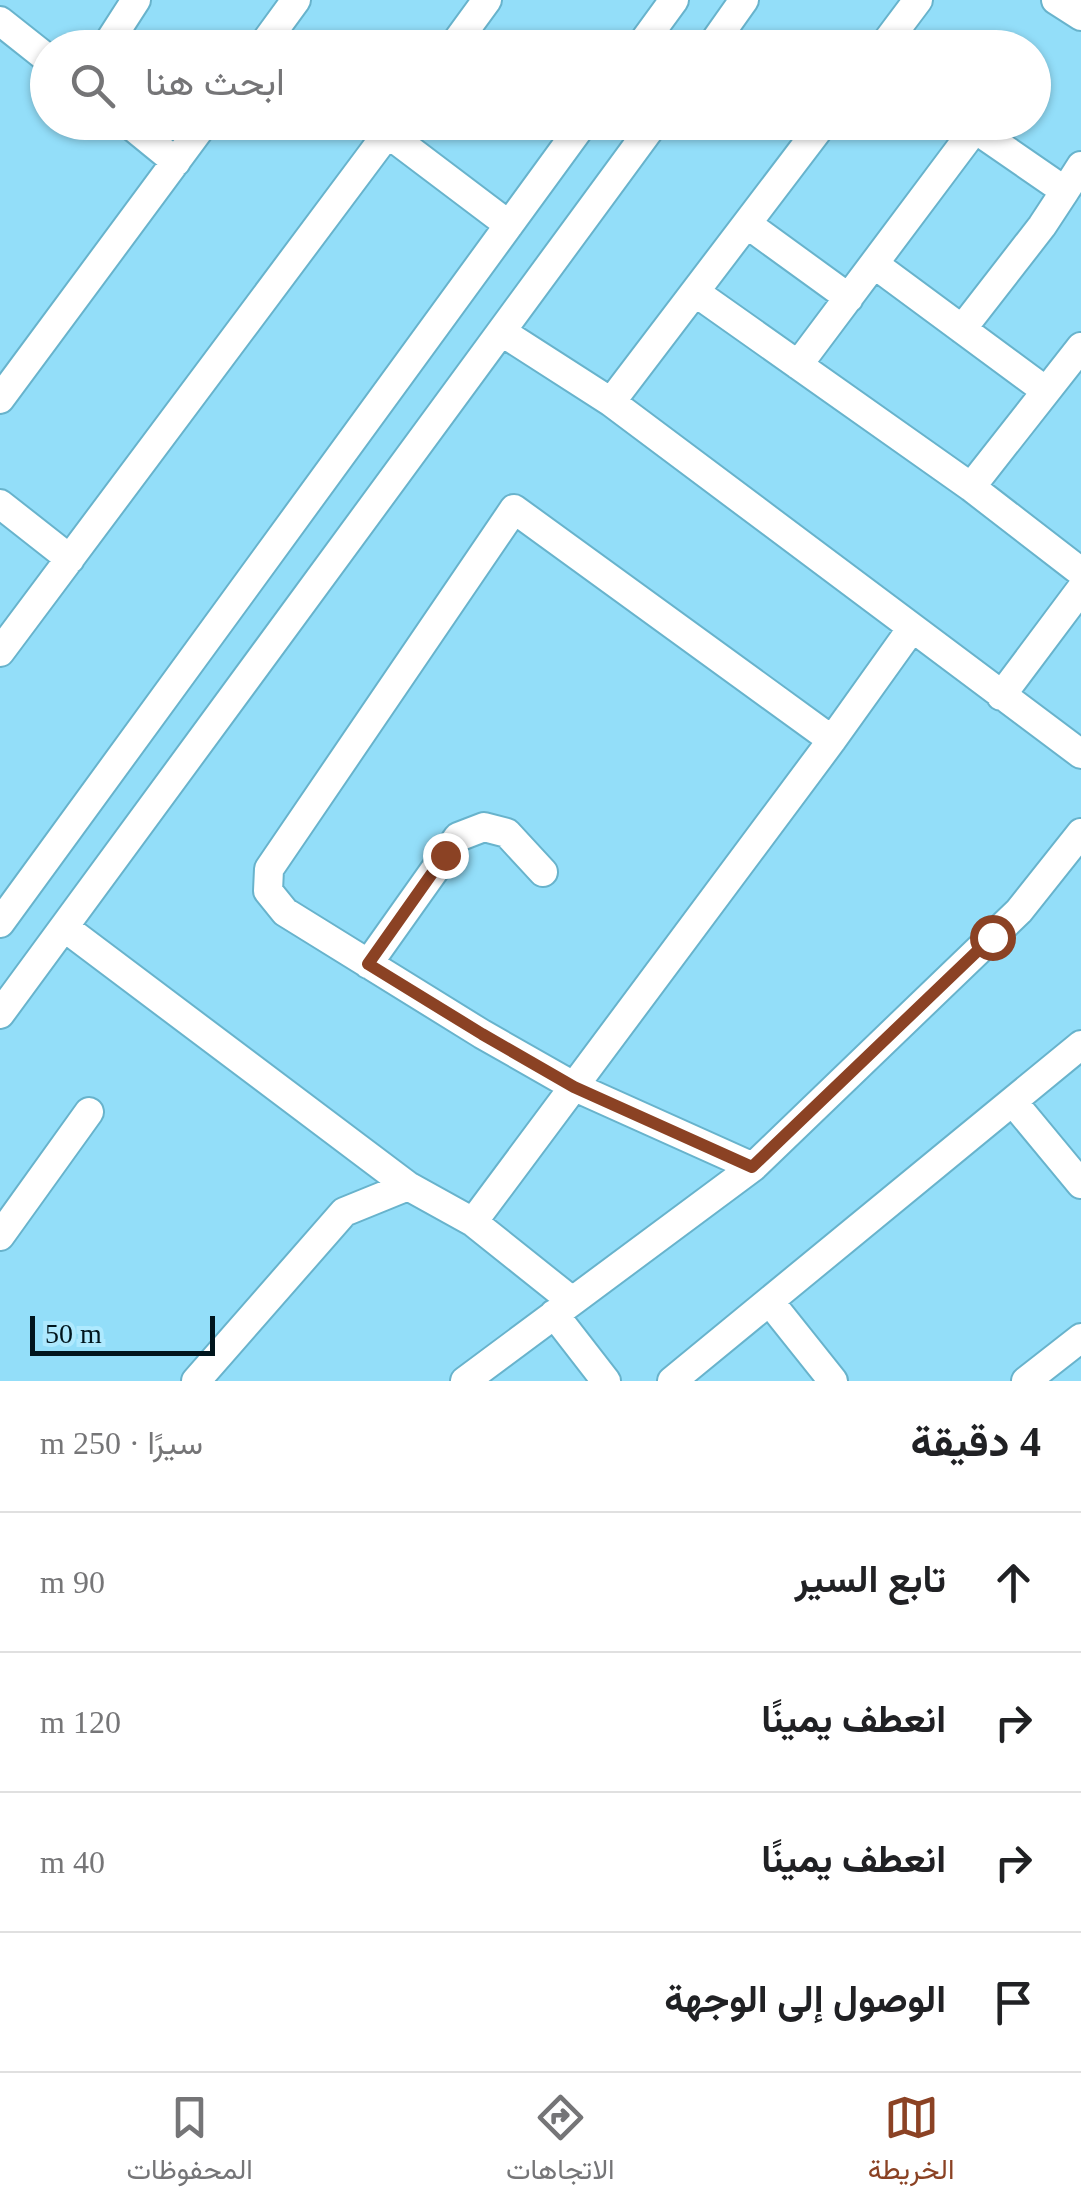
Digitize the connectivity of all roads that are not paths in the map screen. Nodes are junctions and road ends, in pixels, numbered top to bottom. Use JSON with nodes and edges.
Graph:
{"nodes":[{"id":1,"x":136,"y":0,"type":"edge"},
{"id":2,"x":296,"y":0,"type":"edge"},
{"id":3,"x":486,"y":0,"type":"edge"},
{"id":4,"x":674,"y":0,"type":"edge"},
{"id":5,"x":744,"y":0,"type":"edge"},
{"id":6,"x":918,"y":0,"type":"edge"},
{"id":7,"x":1056,"y":0,"type":"edge"},
{"id":8,"x":1081,"y":16,"type":"edge"},
{"id":9,"x":0,"y":21,"type":"edge"},
{"id":10,"x":116,"y":30,"type":"edge"},
{"id":11,"x":276,"y":30,"type":"edge"},
{"id":12,"x":465,"y":30,"type":"edge"},
{"id":13,"x":652,"y":30,"type":"edge"},
{"id":14,"x":723,"y":30,"type":"edge"},
{"id":15,"x":896,"y":30,"type":"edge"},
{"id":16,"x":30,"y":44,"type":"edge"},
{"id":17,"x":150,"y":140,"type":"edge"},
{"id":18,"x":192,"y":140,"type":"edge"},
{"id":19,"x":376,"y":140,"type":"edge"},
{"id":20,"x":403,"y":140,"type":"edge"},
{"id":21,"x":571,"y":140,"type":"edge"},
{"id":22,"x":642,"y":140,"type":"edge"},
{"id":23,"x":810,"y":140,"type":"edge"},
{"id":24,"x":960,"y":140,"type":"edge"},
{"id":25,"x":990,"y":140,"type":"edge"},
{"id":26,"x":176,"y":162,"type":"junction"},
{"id":27,"x":1081,"y":166,"type":"edge"},
{"id":28,"x":1065,"y":191,"type":"junction"},
{"id":29,"x":747,"y":224,"type":"junction"},
{"id":30,"x":509,"y":225,"type":"junction"},
{"id":31,"x":874,"y":264,"type":"junction"},
{"id":32,"x":695,"y":292,"type":"junction"},
{"id":33,"x":848,"y":298,"type":"junction"},
{"id":34,"x":962,"y":329,"type":"junction"},
{"id":35,"x":502,"y":332,"type":"junction"},
{"id":36,"x":1081,"y":347,"type":"edge"},
{"id":37,"x":798,"y":365,"type":"junction"},
{"id":38,"x":1046,"y":391,"type":"junction"},
{"id":39,"x":0,"y":399,"type":"edge"},
{"id":40,"x":611,"y":402,"type":"junction"},
{"id":41,"x":971,"y":487,"type":"junction"},
{"id":42,"x":0,"y":504,"type":"edge"},
{"id":43,"x":70,"y":559,"type":"junction"},
{"id":44,"x":1081,"y":572,"type":"edge"},
{"id":45,"x":1081,"y":589,"type":"edge"},
{"id":46,"x":912,"y":628,"type":"junction"},
{"id":47,"x":1,"y":649,"type":"edge"},
{"id":48,"x":1001,"y":696,"type":"junction"},
{"id":49,"x":832,"y":740,"type":"junction"},
{"id":50,"x":1081,"y":754,"type":"edge"},
{"id":51,"x":1081,"y":833,"type":"edge"},
{"id":52,"x":543,"y":872,"type":"dead end"},
{"id":53,"x":0,"y":923,"type":"edge"},
{"id":54,"x":64,"y":927,"type":"junction"},
{"id":55,"x":368,"y":964,"type":"junction"},
{"id":56,"x":0,"y":1014,"type":"edge"},
{"id":57,"x":1081,"y":1045,"type":"edge"},
{"id":58,"x":574,"y":1087,"type":"junction"},
{"id":59,"x":1013,"y":1102,"type":"junction"},
{"id":60,"x":89,"y":1112,"type":"dead end"},
{"id":61,"x":752,"y":1167,"type":"junction"},
{"id":62,"x":1081,"y":1184,"type":"edge"},
{"id":63,"x":408,"y":1186,"type":"junction"},
{"id":64,"x":474,"y":1222,"type":"junction"},
{"id":65,"x":0,"y":1236,"type":"edge"},
{"id":66,"x":770,"y":1302,"type":"junction"},
{"id":67,"x":563,"y":1308,"type":"junction"},
{"id":68,"x":1081,"y":1338,"type":"edge"},
{"id":69,"x":196,"y":1381,"type":"edge"},
{"id":70,"x":465,"y":1381,"type":"edge"},
{"id":71,"x":606,"y":1381,"type":"edge"},
{"id":72,"x":672,"y":1381,"type":"edge"},
{"id":73,"x":833,"y":1381,"type":"edge"},
{"id":74,"x":1026,"y":1381,"type":"edge"}],
"edges":[{"from":1,"to":10,"type":"street"},
{"from":2,"to":11,"type":"street"},
{"from":3,"to":12,"type":"street"},
{"from":4,"to":13,"type":"street"},
{"from":5,"to":14,"type":"street"},
{"from":6,"to":15,"type":"street"},
{"from":7,"to":8,"type":"street"},
{"from":9,"to":16,"type":"street"},
{"from":17,"to":26,"type":"street"},
{"from":18,"to":26,"type":"street"},
{"from":19,"to":43,"type":"street"},
{"from":20,"to":30,"type":"street"},
{"from":21,"to":30,"type":"street"},
{"from":22,"to":35,"type":"street"},
{"from":23,"to":29,"type":"street"},
{"from":24,"to":31,"type":"street"},
{"from":25,"to":28,"type":"street"},
{"from":26,"to":39,"type":"street"},
{"from":27,"to":28,"type":"street"},
{"from":28,"to":34,"type":"street"},
{"from":29,"to":32,"type":"street"},
{"from":29,"to":33,"type":"street"},
{"from":30,"to":53,"type":"street"},
{"from":31,"to":33,"type":"street"},
{"from":31,"to":34,"type":"street"},
{"from":32,"to":37,"type":"street"},
{"from":32,"to":40,"type":"street"},
{"from":33,"to":37,"type":"street"},
{"from":34,"to":38,"type":"street"},
{"from":35,"to":40,"type":"street"},
{"from":35,"to":54,"type":"street"},
{"from":36,"to":38,"type":"street"},
{"from":37,"to":41,"type":"street"},
{"from":38,"to":41,"type":"street"},
{"from":40,"to":46,"type":"street"},
{"from":41,"to":44,"type":"street"},
{"from":42,"to":43,"type":"street"},
{"from":43,"to":47,"type":"street"},
{"from":45,"to":48,"type":"street"},
{"from":46,"to":48,"type":"street"},
{"from":46,"to":49,"type":"street"},
{"from":48,"to":50,"type":"street"},
{"from":49,"to":55,"type":"street"},
{"from":49,"to":58,"type":"street"},
{"from":51,"to":61,"type":"street"},
{"from":52,"to":55,"type":"street"},
{"from":54,"to":56,"type":"street"},
{"from":54,"to":63,"type":"street"},
{"from":55,"to":58,"type":"street"},
{"from":57,"to":59,"type":"street"},
{"from":58,"to":61,"type":"street"},
{"from":58,"to":64,"type":"street"},
{"from":59,"to":62,"type":"street"},
{"from":59,"to":66,"type":"street"},
{"from":60,"to":65,"type":"street"},
{"from":61,"to":67,"type":"street"},
{"from":63,"to":64,"type":"street"},
{"from":63,"to":69,"type":"street"},
{"from":64,"to":67,"type":"street"},
{"from":66,"to":72,"type":"street"},
{"from":66,"to":73,"type":"street"},
{"from":67,"to":70,"type":"street"},
{"from":67,"to":71,"type":"street"},
{"from":68,"to":74,"type":"street"}]}
